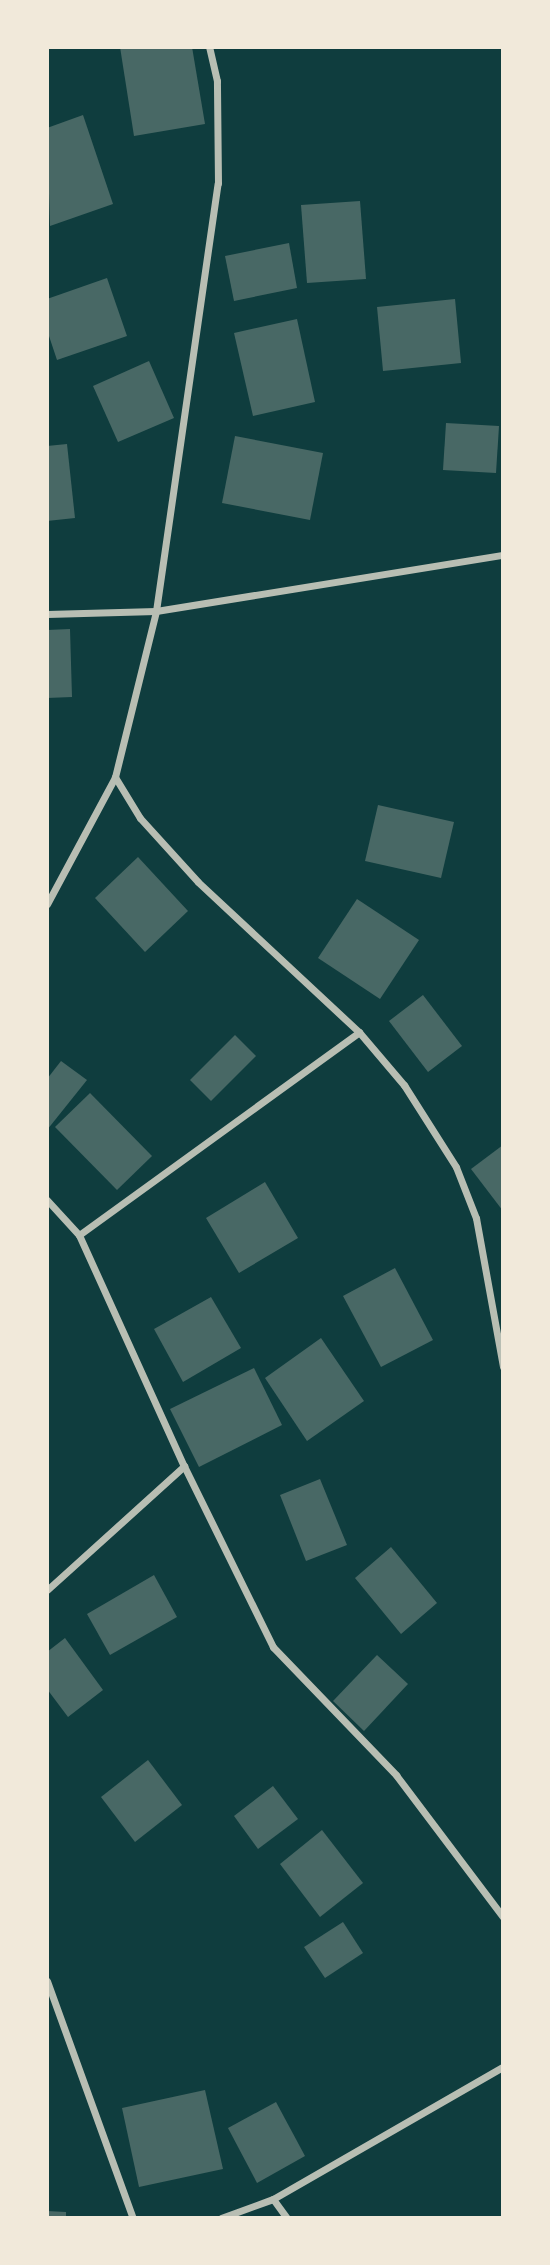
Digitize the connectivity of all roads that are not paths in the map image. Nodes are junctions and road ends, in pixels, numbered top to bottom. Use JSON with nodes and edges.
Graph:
{"nodes":[{"id":1,"x":209,"y":47,"type":"edge"},
{"id":2,"x":503,"y":555,"type":"edge"},
{"id":3,"x":156,"y":611,"type":"junction"},
{"id":4,"x":47,"y":614,"type":"edge"},
{"id":5,"x":115,"y":777,"type":"junction"},
{"id":6,"x":51,"y":893,"type":"edge"},
{"id":7,"x":47,"y":904,"type":"edge"},
{"id":8,"x":359,"y":1032,"type":"junction"},
{"id":9,"x":47,"y":1200,"type":"edge"},
{"id":10,"x":79,"y":1235,"type":"junction"},
{"id":11,"x":503,"y":1367,"type":"edge"},
{"id":12,"x":184,"y":1466,"type":"junction"},
{"id":13,"x":47,"y":1590,"type":"edge"},
{"id":14,"x":503,"y":1917,"type":"edge"},
{"id":15,"x":47,"y":1980,"type":"edge"},
{"id":16,"x":503,"y":2067,"type":"edge"},
{"id":17,"x":273,"y":2199,"type":"junction"},
{"id":18,"x":133,"y":2218,"type":"edge"},
{"id":19,"x":221,"y":2218,"type":"edge"},
{"id":20,"x":287,"y":2218,"type":"edge"}],
"edges":[{"from":1,"to":3,"type":"street"},
{"from":2,"to":3,"type":"street"},
{"from":3,"to":4,"type":"street"},
{"from":3,"to":5,"type":"street"},
{"from":5,"to":6,"type":"street"},
{"from":5,"to":8,"type":"street"},
{"from":6,"to":7,"type":"street"},
{"from":8,"to":10,"type":"street"},
{"from":8,"to":11,"type":"street"},
{"from":9,"to":10,"type":"street"},
{"from":10,"to":12,"type":"street"},
{"from":12,"to":13,"type":"street"},
{"from":12,"to":14,"type":"street"},
{"from":15,"to":18,"type":"street"},
{"from":16,"to":17,"type":"street"},
{"from":17,"to":19,"type":"street"},
{"from":17,"to":20,"type":"street"}]}
